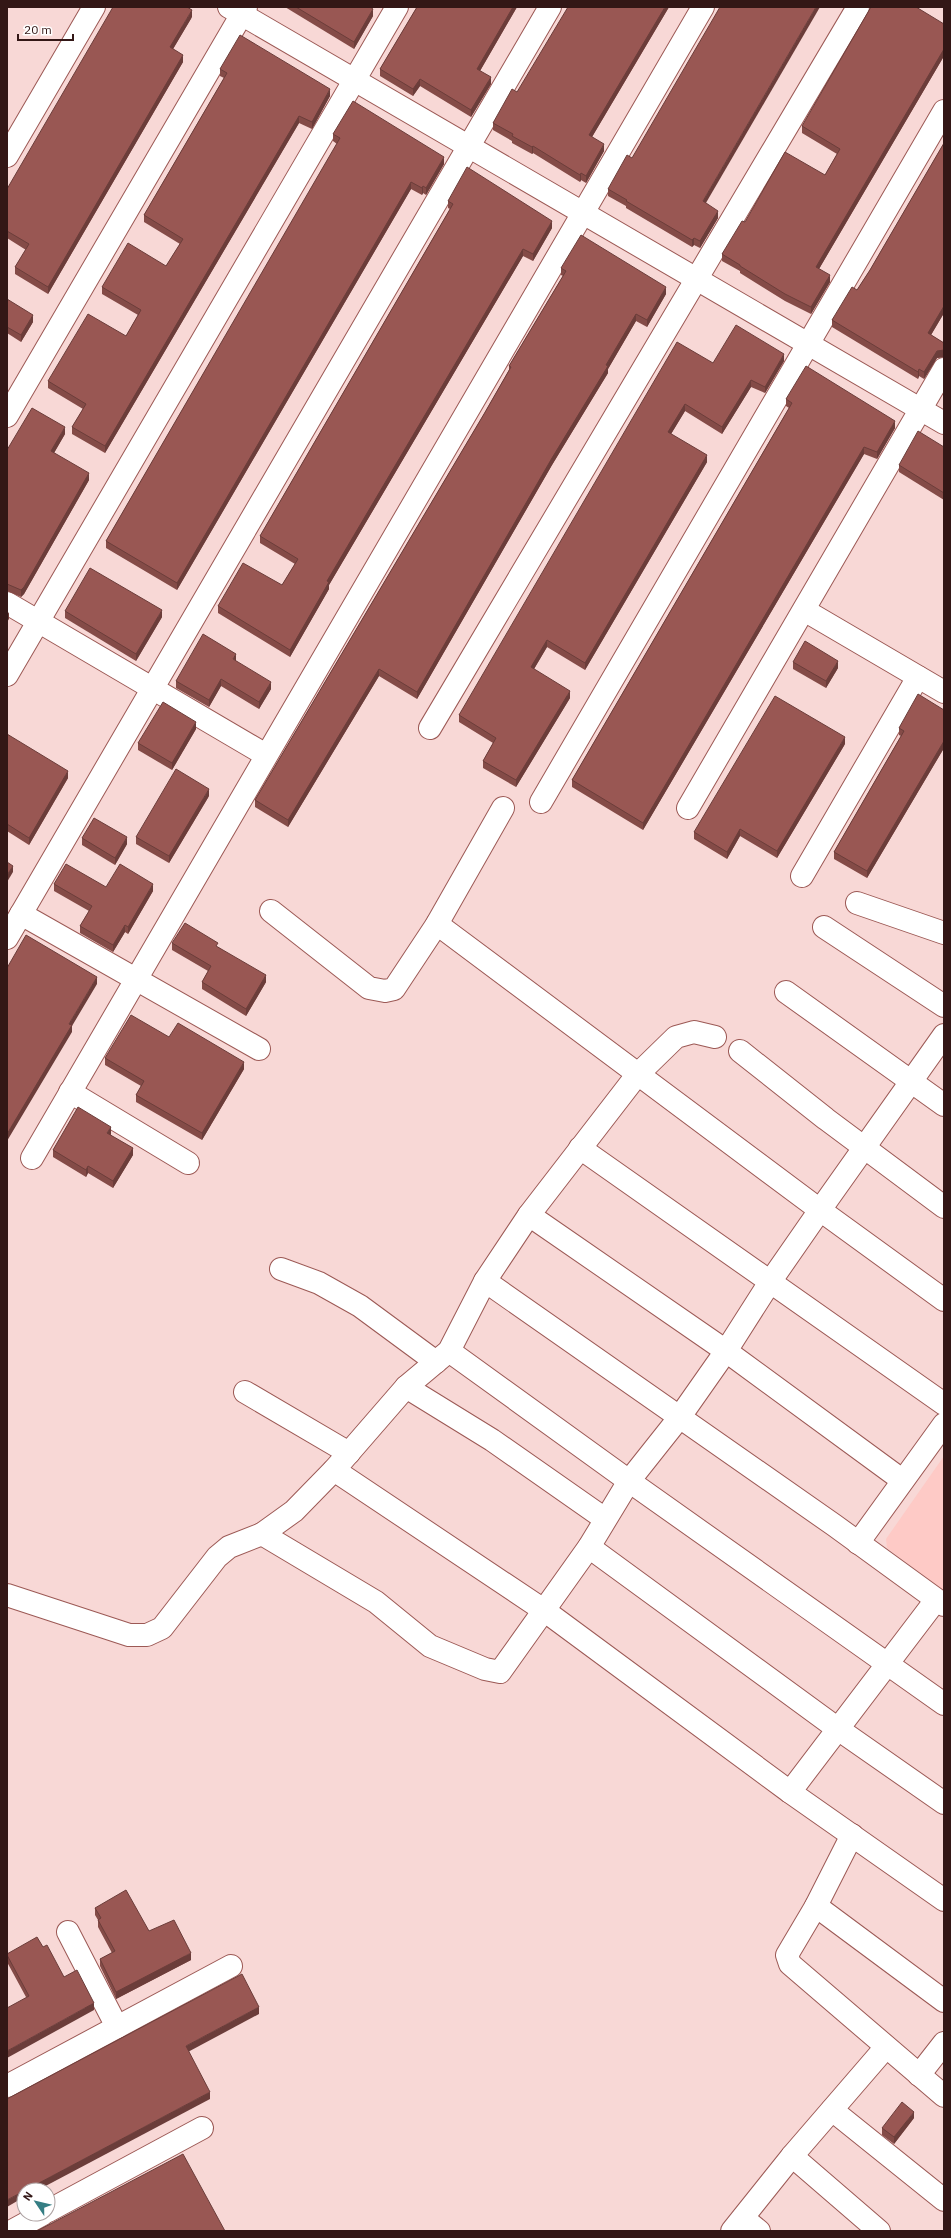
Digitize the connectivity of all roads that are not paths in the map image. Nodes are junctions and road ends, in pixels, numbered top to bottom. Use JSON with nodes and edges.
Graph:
{"nodes":[{"id":1,"x":94,"y":7,"type":"edge"},
{"id":2,"x":396,"y":7,"type":"edge"},
{"id":3,"x":550,"y":7,"type":"edge"},
{"id":4,"x":702,"y":7,"type":"edge"},
{"id":5,"x":858,"y":7,"type":"edge"},
{"id":6,"x":239,"y":10,"type":"edge"},
{"id":7,"x":354,"y":80,"type":"junction"},
{"id":8,"x":944,"y":111,"type":"edge"},
{"id":9,"x":469,"y":147,"type":"junction"},
{"id":10,"x":7,"y":156,"type":"edge"},
{"id":11,"x":584,"y":214,"type":"junction"},
{"id":12,"x":696,"y":279,"type":"junction"},
{"id":13,"x":808,"y":344,"type":"junction"},
{"id":14,"x":944,"y":369,"type":"edge"},
{"id":15,"x":920,"y":410,"type":"junction"},
{"id":16,"x":7,"y":416,"type":"edge"},
{"id":17,"x":944,"y":424,"type":"edge"},
{"id":18,"x":7,"y":603,"type":"edge"},
{"id":19,"x":804,"y":610,"type":"junction"},
{"id":20,"x":38,"y":621,"type":"junction"},
{"id":21,"x":7,"y":675,"type":"edge"},
{"id":22,"x":918,"y":677,"type":"junction"},
{"id":23,"x":153,"y":688,"type":"junction"},
{"id":24,"x":944,"y":692,"type":"edge"},
{"id":25,"x":430,"y":728,"type":"dead end"},
{"id":26,"x":266,"y":755,"type":"junction"},
{"id":27,"x":541,"y":802,"type":"dead end"},
{"id":28,"x":503,"y":808,"type":"dead end"},
{"id":29,"x":688,"y":808,"type":"dead end"},
{"id":30,"x":802,"y":876,"type":"dead end"},
{"id":31,"x":857,"y":903,"type":"dead end"},
{"id":32,"x":271,"y":911,"type":"dead end"},
{"id":33,"x":21,"y":914,"type":"junction"},
{"id":34,"x":438,"y":924,"type":"junction"},
{"id":35,"x":824,"y":927,"type":"dead end"},
{"id":36,"x":944,"y":933,"type":"edge"},
{"id":37,"x":7,"y":938,"type":"edge"},
{"id":38,"x":136,"y":979,"type":"junction"},
{"id":39,"x":786,"y":992,"type":"dead end"},
{"id":40,"x":944,"y":1006,"type":"edge"},
{"id":41,"x":944,"y":1035,"type":"edge"},
{"id":42,"x":715,"y":1037,"type":"dead end"},
{"id":43,"x":259,"y":1049,"type":"dead end"},
{"id":44,"x":740,"y":1051,"type":"dead end"},
{"id":45,"x":637,"y":1075,"type":"junction"},
{"id":46,"x":910,"y":1080,"type":"junction"},
{"id":47,"x":70,"y":1092,"type":"junction"},
{"id":48,"x":944,"y":1104,"type":"edge"},
{"id":49,"x":865,"y":1147,"type":"junction"},
{"id":50,"x":580,"y":1148,"type":"junction"},
{"id":51,"x":32,"y":1158,"type":"dead end"},
{"id":52,"x":188,"y":1163,"type":"dead end"},
{"id":53,"x":944,"y":1207,"type":"edge"},
{"id":54,"x":820,"y":1210,"type":"junction"},
{"id":55,"x":529,"y":1215,"type":"junction"},
{"id":56,"x":282,"y":1269,"type":"dead end"},
{"id":57,"x":485,"y":1280,"type":"junction"},
{"id":58,"x":770,"y":1282,"type":"junction"},
{"id":59,"x":944,"y":1300,"type":"edge"},
{"id":60,"x":726,"y":1351,"type":"junction"},
{"id":61,"x":443,"y":1356,"type":"junction"},
{"id":62,"x":406,"y":1387,"type":"junction"},
{"id":63,"x":245,"y":1392,"type":"dead end"},
{"id":64,"x":944,"y":1404,"type":"edge"},
{"id":65,"x":679,"y":1418,"type":"junction"},
{"id":66,"x":944,"y":1424,"type":"edge"},
{"id":67,"x":349,"y":1453,"type":"junction"},
{"id":68,"x":334,"y":1470,"type":"junction"},
{"id":69,"x":902,"y":1480,"type":"junction"},
{"id":70,"x":629,"y":1481,"type":"junction"},
{"id":71,"x":605,"y":1518,"type":"junction"},
{"id":72,"x":262,"y":1534,"type":"junction"},
{"id":73,"x":858,"y":1543,"type":"junction"},
{"id":74,"x":588,"y":1548,"type":"junction"},
{"id":75,"x":7,"y":1595,"type":"edge"},
{"id":76,"x":940,"y":1602,"type":"edge"},
{"id":77,"x":545,"y":1611,"type":"junction"},
{"id":78,"x":888,"y":1664,"type":"junction"},
{"id":79,"x":944,"y":1704,"type":"edge"},
{"id":80,"x":838,"y":1729,"type":"junction"},
{"id":81,"x":790,"y":1792,"type":"junction"},
{"id":82,"x":944,"y":1804,"type":"edge"},
{"id":83,"x":852,"y":1836,"type":"junction"},
{"id":84,"x":944,"y":1900,"type":"edge"},
{"id":85,"x":816,"y":1906,"type":"junction"},
{"id":86,"x":68,"y":1932,"type":"dead end"},
{"id":87,"x":231,"y":1966,"type":"dead end"},
{"id":88,"x":944,"y":2001,"type":"edge"},
{"id":89,"x":117,"y":2026,"type":"junction"},
{"id":90,"x":944,"y":2043,"type":"edge"},
{"id":91,"x":886,"y":2047,"type":"junction"},
{"id":92,"x":919,"y":2075,"type":"junction"},
{"id":93,"x":7,"y":2086,"type":"edge"},
{"id":94,"x":944,"y":2096,"type":"edge"},
{"id":95,"x":832,"y":2110,"type":"junction"},
{"id":96,"x":202,"y":2128,"type":"dead end"},
{"id":97,"x":792,"y":2156,"type":"junction"},
{"id":98,"x":944,"y":2200,"type":"edge"},
{"id":99,"x":56,"y":2208,"type":"edge"},
{"id":100,"x":28,"y":2222,"type":"edge"},
{"id":101,"x":745,"y":2227,"type":"edge"},
{"id":102,"x":12,"y":2231,"type":"edge"},
{"id":103,"x":880,"y":2231,"type":"edge"}],
"edges":[{"from":1,"to":10,"type":"street"},
{"from":2,"to":7,"type":"street"},
{"from":3,"to":9,"type":"street"},
{"from":4,"to":11,"type":"street"},
{"from":5,"to":12,"type":"street"},
{"from":6,"to":7,"type":"street"},
{"from":6,"to":16,"type":"street"},
{"from":7,"to":9,"type":"street"},
{"from":7,"to":20,"type":"street"},
{"from":8,"to":13,"type":"street"},
{"from":9,"to":11,"type":"street"},
{"from":9,"to":23,"type":"street"},
{"from":11,"to":12,"type":"street"},
{"from":11,"to":26,"type":"street"},
{"from":12,"to":13,"type":"street"},
{"from":12,"to":25,"type":"street"},
{"from":13,"to":15,"type":"street"},
{"from":13,"to":27,"type":"street"},
{"from":14,"to":15,"type":"street"},
{"from":15,"to":17,"type":"street"},
{"from":15,"to":19,"type":"street"},
{"from":18,"to":20,"type":"street"},
{"from":19,"to":22,"type":"street"},
{"from":19,"to":29,"type":"street"},
{"from":20,"to":21,"type":"street"},
{"from":20,"to":23,"type":"street"},
{"from":22,"to":24,"type":"street"},
{"from":22,"to":30,"type":"street"},
{"from":23,"to":26,"type":"street"},
{"from":23,"to":33,"type":"street"},
{"from":26,"to":38,"type":"street"},
{"from":28,"to":34,"type":"street"},
{"from":31,"to":36,"type":"street"},
{"from":32,"to":34,"type":"street"},
{"from":33,"to":37,"type":"street"},
{"from":33,"to":38,"type":"street"},
{"from":34,"to":45,"type":"street"},
{"from":35,"to":40,"type":"street"},
{"from":38,"to":43,"type":"street"},
{"from":38,"to":47,"type":"street"},
{"from":39,"to":46,"type":"street"},
{"from":41,"to":46,"type":"street"},
{"from":42,"to":45,"type":"street"},
{"from":44,"to":49,"type":"street"},
{"from":45,"to":50,"type":"street"},
{"from":45,"to":54,"type":"street"},
{"from":46,"to":48,"type":"street"},
{"from":46,"to":49,"type":"street"},
{"from":47,"to":51,"type":"street"},
{"from":47,"to":52,"type":"street"},
{"from":49,"to":53,"type":"street"},
{"from":49,"to":54,"type":"street"},
{"from":50,"to":55,"type":"street"},
{"from":50,"to":58,"type":"street"},
{"from":54,"to":58,"type":"street"},
{"from":54,"to":59,"type":"street"},
{"from":55,"to":57,"type":"street"},
{"from":55,"to":60,"type":"street"},
{"from":56,"to":61,"type":"street"},
{"from":57,"to":61,"type":"street"},
{"from":57,"to":65,"type":"street"},
{"from":58,"to":60,"type":"street"},
{"from":58,"to":64,"type":"street"},
{"from":60,"to":65,"type":"street"},
{"from":60,"to":69,"type":"street"},
{"from":61,"to":62,"type":"street"},
{"from":61,"to":70,"type":"street"},
{"from":62,"to":67,"type":"street"},
{"from":62,"to":71,"type":"street"},
{"from":63,"to":67,"type":"street"},
{"from":65,"to":70,"type":"street"},
{"from":65,"to":73,"type":"street"},
{"from":66,"to":69,"type":"street"},
{"from":67,"to":68,"type":"street"},
{"from":68,"to":72,"type":"street"},
{"from":68,"to":77,"type":"street"},
{"from":69,"to":73,"type":"street"},
{"from":70,"to":71,"type":"street"},
{"from":70,"to":78,"type":"street"},
{"from":71,"to":74,"type":"street"},
{"from":72,"to":75,"type":"street"},
{"from":72,"to":77,"type":"street"},
{"from":73,"to":76,"type":"street"},
{"from":74,"to":77,"type":"street"},
{"from":74,"to":80,"type":"street"},
{"from":76,"to":78,"type":"street"},
{"from":77,"to":81,"type":"street"},
{"from":78,"to":79,"type":"street"},
{"from":78,"to":80,"type":"street"},
{"from":80,"to":81,"type":"street"},
{"from":80,"to":82,"type":"street"},
{"from":81,"to":83,"type":"street"},
{"from":83,"to":84,"type":"street"},
{"from":83,"to":85,"type":"street"},
{"from":85,"to":88,"type":"street"},
{"from":85,"to":91,"type":"street"},
{"from":86,"to":89,"type":"street"},
{"from":87,"to":89,"type":"street"},
{"from":89,"to":93,"type":"street"},
{"from":90,"to":92,"type":"street"},
{"from":91,"to":92,"type":"street"},
{"from":91,"to":95,"type":"street"},
{"from":92,"to":94,"type":"street"},
{"from":95,"to":97,"type":"street"},
{"from":95,"to":98,"type":"street"},
{"from":96,"to":99,"type":"street"},
{"from":97,"to":101,"type":"street"},
{"from":97,"to":103,"type":"street"},
{"from":100,"to":102,"type":"street"}]}
